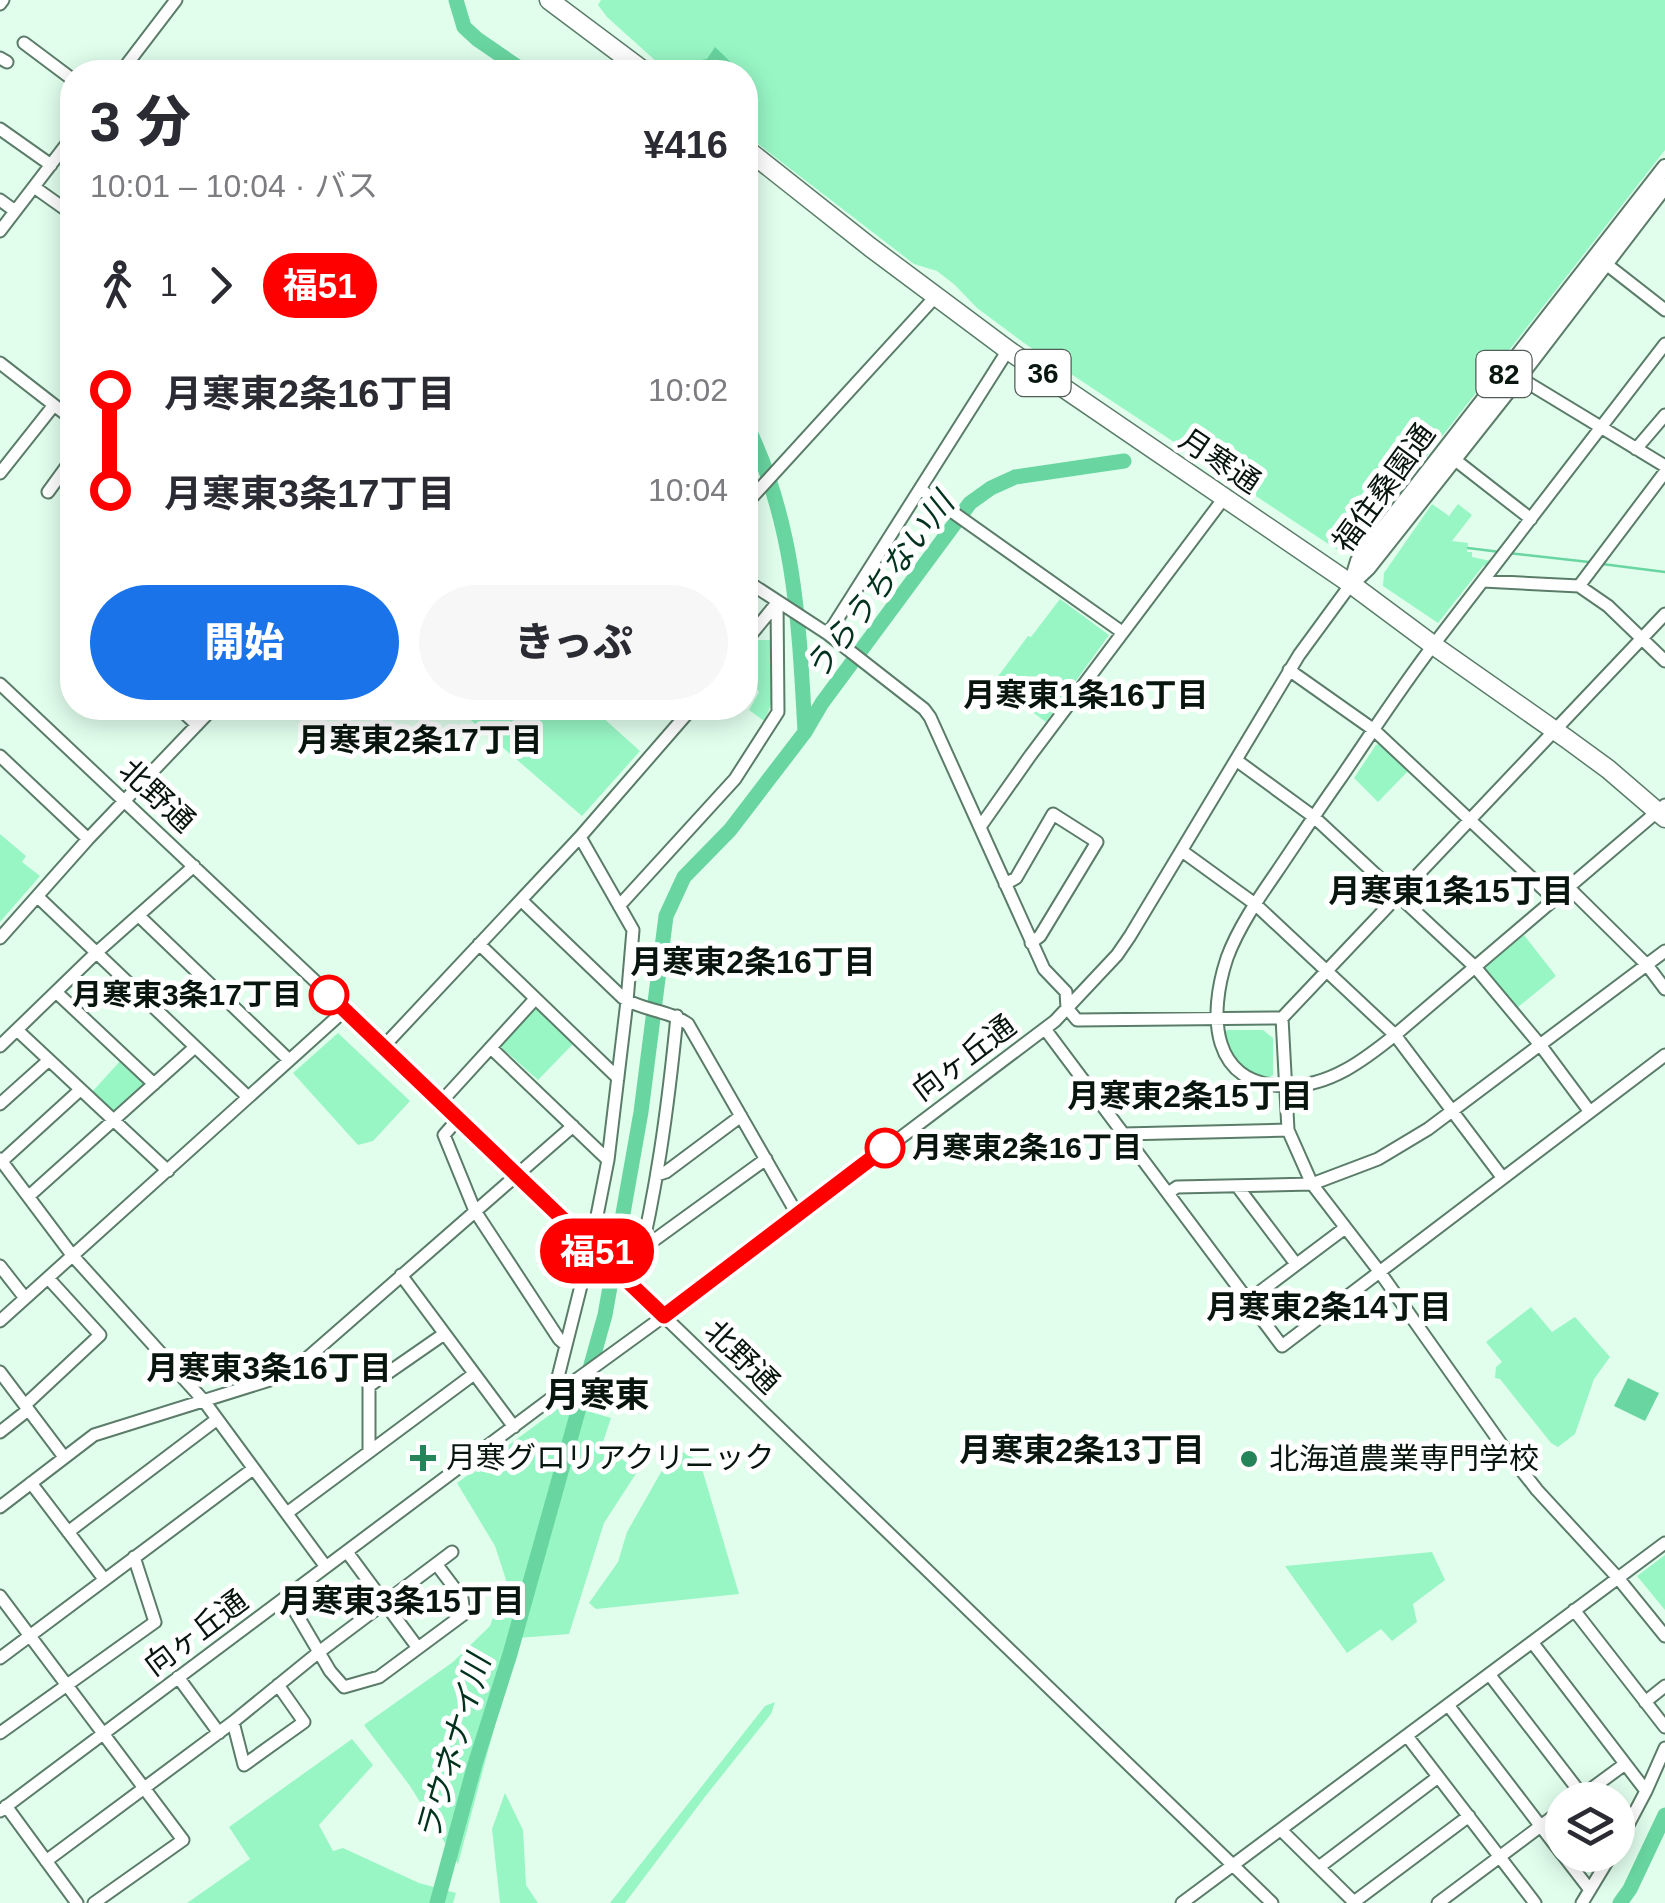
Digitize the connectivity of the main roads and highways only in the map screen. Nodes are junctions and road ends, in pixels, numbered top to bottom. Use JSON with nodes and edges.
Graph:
{"nodes":[{"id":1,"x":550,"y":0,"type":"edge"},
{"id":2,"x":630,"y":60,"type":"edge"},
{"id":3,"x":758,"y":158,"type":"edge"},
{"id":4,"x":1665,"y":166,"type":"edge"},
{"id":5,"x":1665,"y":186,"type":"edge"},
{"id":6,"x":1601,"y":260,"type":"junction"},
{"id":7,"x":1513,"y":373,"type":"junction"},
{"id":8,"x":1351,"y":584,"type":"junction"},
{"id":9,"x":1663,"y":811,"type":"edge"}],
"edges":[{"from":1,"to":2,"type":"highway"},
{"from":3,"to":8,"type":"highway","name":"月寒通","number":"36"},
{"from":4,"to":6,"type":"main road","name":"福住桑園通","number":"82"},
{"from":5,"to":6,"type":"main road","name":"福住桑園通","number":"82"},
{"from":6,"to":7,"type":"main road","name":"福住桑園通","number":"82"},
{"from":7,"to":8,"type":"main road","name":"福住桑園通","number":"82"},
{"from":7,"to":8,"type":"main road","name":"福住桑園通","number":"82"},
{"from":8,"to":9,"type":"highway","name":"月寒通","number":"36"}]}
